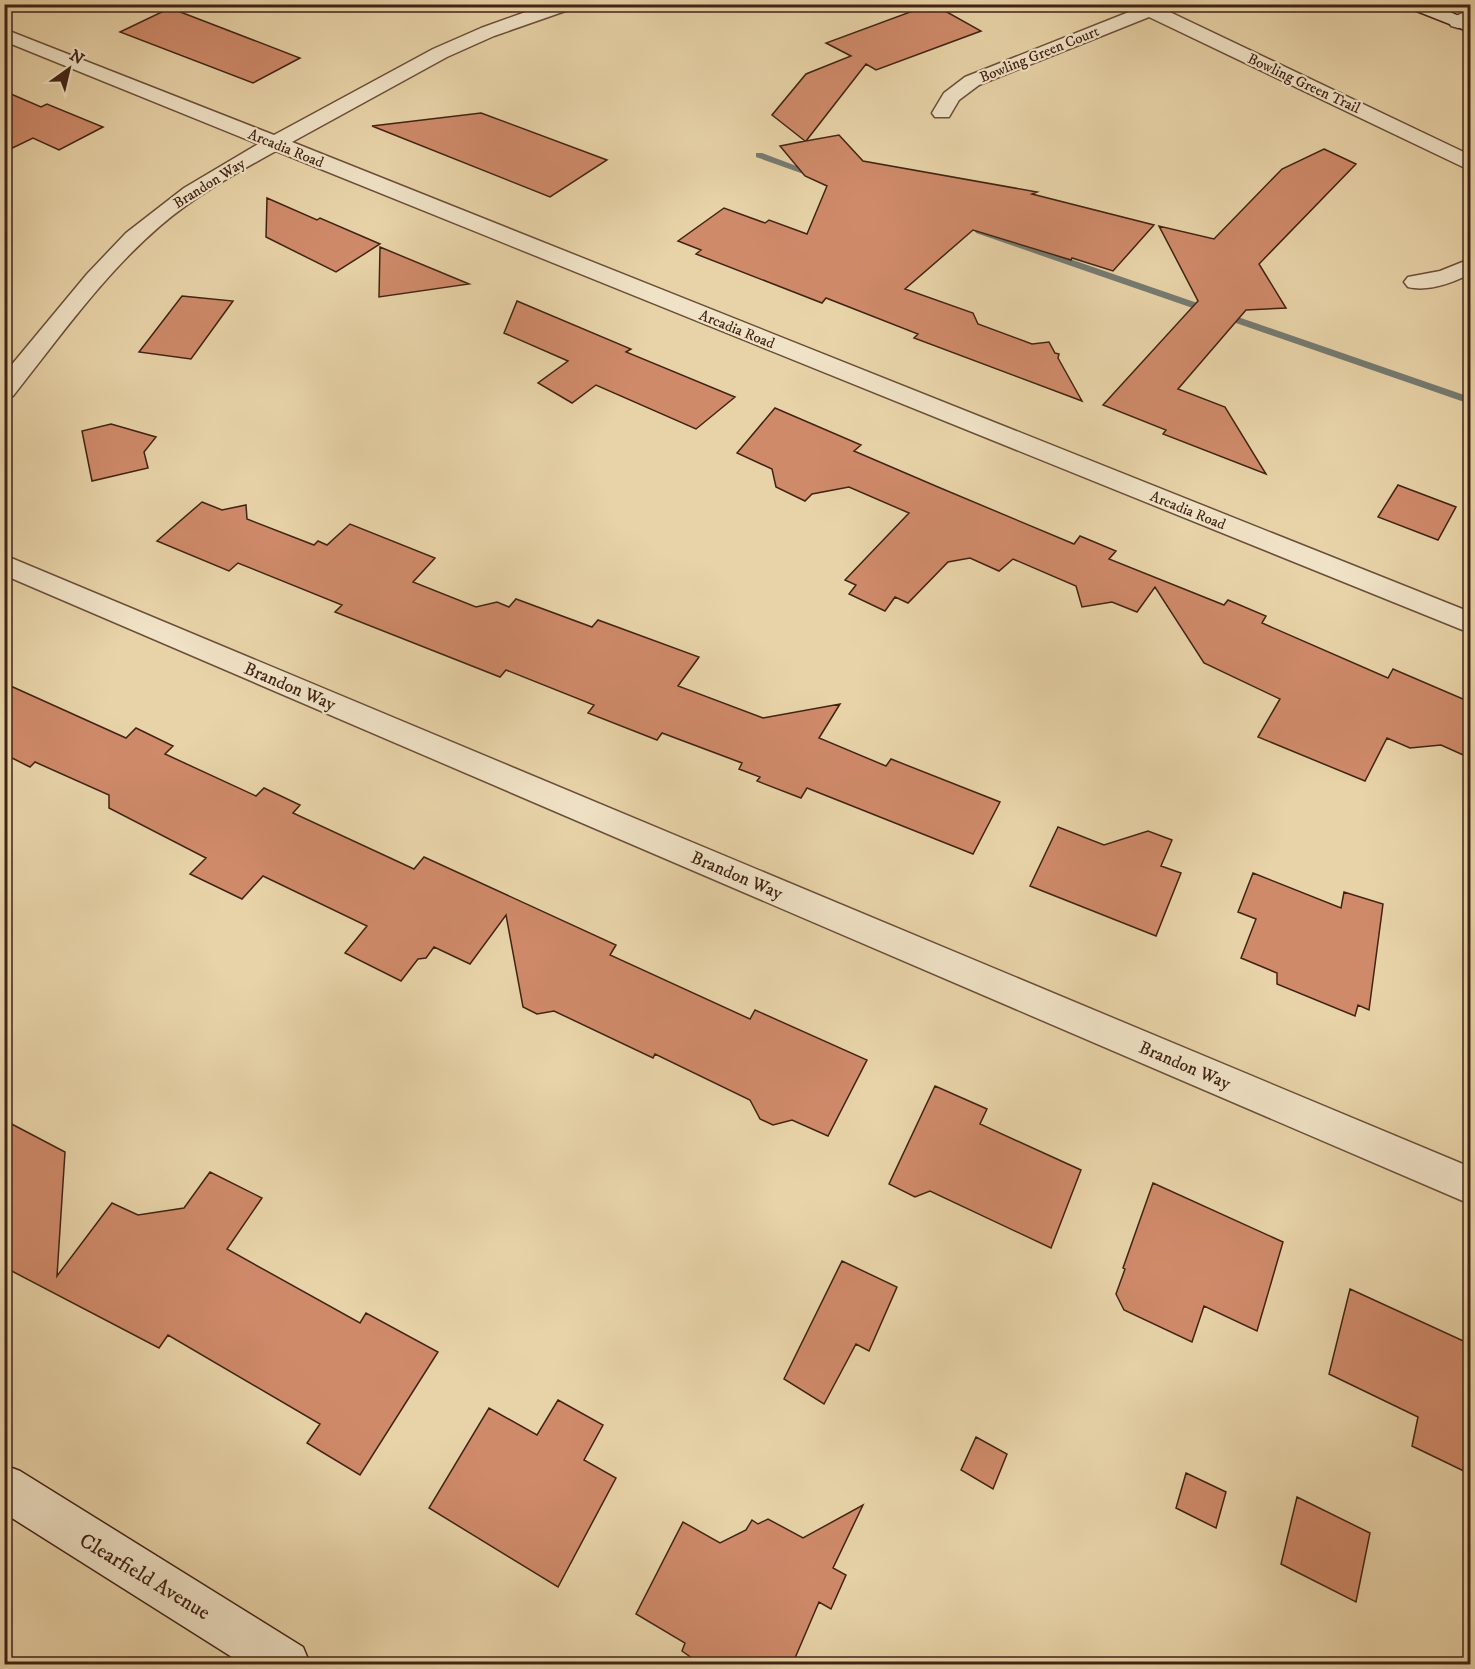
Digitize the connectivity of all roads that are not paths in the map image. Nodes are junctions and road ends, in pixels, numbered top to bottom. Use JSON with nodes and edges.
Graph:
{"nodes":[{"id":1,"x":568,"y":4,"type":"edge"},
{"id":2,"x":1419,"y":5,"type":"edge"},
{"id":3,"x":1143,"y":7,"type":"edge"},
{"id":4,"x":1466,"y":22,"type":"edge"},
{"id":5,"x":4,"y":34,"type":"edge"},
{"id":6,"x":942,"y":113,"type":"dead end"},
{"id":7,"x":275,"y":143,"type":"junction"},
{"id":8,"x":1470,"y":163,"type":"edge"},
{"id":9,"x":1470,"y":266,"type":"edge"},
{"id":10,"x":1416,"y":282,"type":"dead end"},
{"id":11,"x":16,"y":360,"type":"edge"},
{"id":12,"x":4,"y":391,"type":"edge"},
{"id":13,"x":4,"y":564,"type":"edge"},
{"id":14,"x":1470,"y":623,"type":"edge"},
{"id":15,"x":1470,"y":1186,"type":"edge"},
{"id":16,"x":4,"y":1487,"type":"edge"},
{"id":17,"x":286,"y":1665,"type":"edge"}],
"edges":[{"from":1,"to":7,"type":"street","name":"Brandon Way"},
{"from":2,"to":4,"type":"street"},
{"from":3,"to":6,"type":"street","name":"Bowling Green Court"},
{"from":3,"to":8,"type":"street","name":"Bowling Green Trail"},
{"from":5,"to":7,"type":"street","name":"Arcadia Road"},
{"from":7,"to":11,"type":"street","name":"Brandon Way"},
{"from":7,"to":14,"type":"street","name":"Arcadia Road"},
{"from":9,"to":10,"type":"street"},
{"from":11,"to":12,"type":"street","name":"Brandon Way"},
{"from":13,"to":15,"type":"street","name":"Brandon Way"},
{"from":16,"to":17,"type":"street","name":"Clearfield Avenue"}]}
